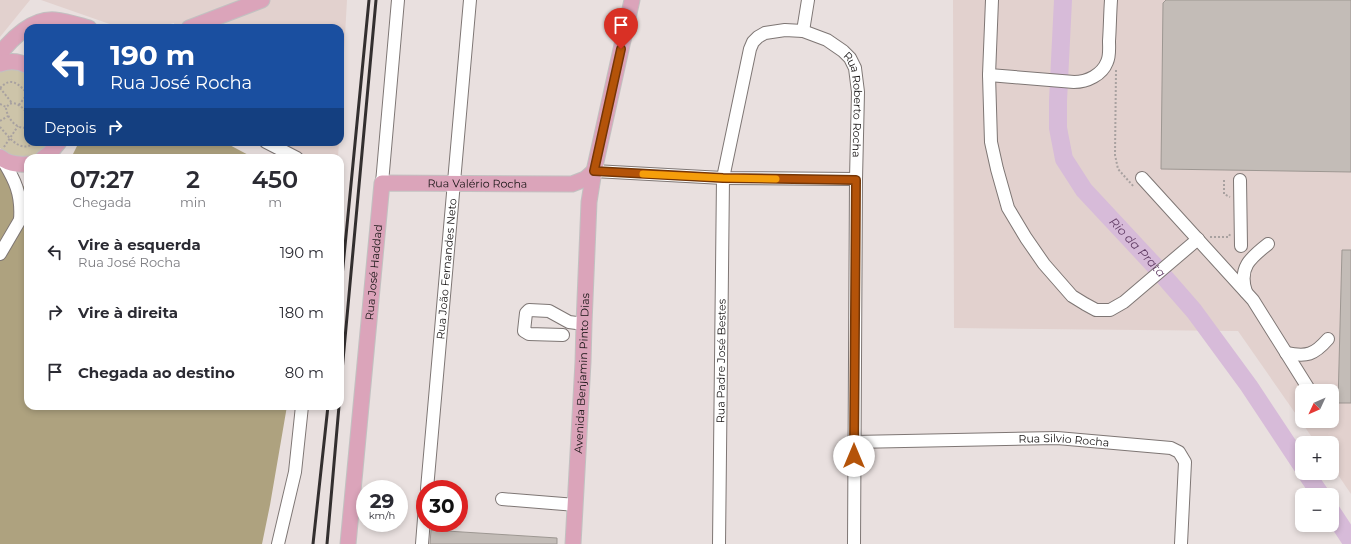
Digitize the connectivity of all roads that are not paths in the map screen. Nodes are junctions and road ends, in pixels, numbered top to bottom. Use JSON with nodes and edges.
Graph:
{"nodes":[{"id":1,"x":262,"y":0,"type":"edge"},
{"id":2,"x":398,"y":0,"type":"edge"},
{"id":3,"x":470,"y":0,"type":"edge"},
{"id":4,"x":632,"y":0,"type":"edge"},
{"id":5,"x":808,"y":0,"type":"edge"},
{"id":6,"x":992,"y":0,"type":"edge"},
{"id":7,"x":1111,"y":0,"type":"edge"},
{"id":8,"x":35,"y":24,"type":"edge"},
{"id":9,"x":72,"y":24,"type":"edge"},
{"id":10,"x":202,"y":24,"type":"edge"},
{"id":11,"x":803,"y":30,"type":"junction"},
{"id":12,"x":24,"y":31,"type":"edge"},
{"id":13,"x":0,"y":54,"type":"edge"},
{"id":14,"x":0,"y":64,"type":"edge"},
{"id":15,"x":24,"y":65,"type":"edge"},
{"id":16,"x":989,"y":75,"type":"junction"},
{"id":17,"x":274,"y":146,"type":"edge"},
{"id":18,"x":2,"y":154,"type":"edge"},
{"id":19,"x":289,"y":154,"type":"edge"},
{"id":20,"x":24,"y":164,"type":"edge"},
{"id":21,"x":594,"y":171,"type":"junction"},
{"id":22,"x":723,"y":178,"type":"junction"},
{"id":23,"x":1142,"y":178,"type":"dead end"},
{"id":24,"x":856,"y":180,"type":"junction"},
{"id":25,"x":1240,"y":180,"type":"dead end"},
{"id":26,"x":382,"y":183,"type":"junction"},
{"id":27,"x":453,"y":183,"type":"junction"},
{"id":28,"x":572,"y":184,"type":"junction"},
{"id":29,"x":589,"y":202,"type":"junction"},
{"id":30,"x":24,"y":214,"type":"edge"},
{"id":31,"x":20,"y":220,"type":"junction"},
{"id":32,"x":1202,"y":238,"type":"junction"},
{"id":33,"x":1268,"y":244,"type":"dead end"},
{"id":34,"x":1241,"y":246,"type":"dead end"},
{"id":35,"x":0,"y":254,"type":"edge"},
{"id":36,"x":1246,"y":292,"type":"junction"},
{"id":37,"x":584,"y":324,"type":"junction"},
{"id":38,"x":562,"y":336,"type":"dead end"},
{"id":39,"x":1328,"y":339,"type":"dead end"},
{"id":40,"x":1286,"y":353,"type":"junction"},
{"id":41,"x":1306,"y":384,"type":"edge"},
{"id":42,"x":302,"y":410,"type":"edge"},
{"id":43,"x":854,"y":442,"type":"junction"},
{"id":44,"x":427,"y":480,"type":"edge"},
{"id":45,"x":502,"y":500,"type":"dead end"},
{"id":46,"x":576,"y":505,"type":"junction"},
{"id":47,"x":423,"y":532,"type":"edge"},
{"id":48,"x":278,"y":544,"type":"edge"},
{"id":49,"x":348,"y":544,"type":"edge"},
{"id":50,"x":422,"y":544,"type":"edge"},
{"id":51,"x":573,"y":544,"type":"edge"},
{"id":52,"x":719,"y":544,"type":"edge"},
{"id":53,"x":854,"y":544,"type":"edge"},
{"id":54,"x":1181,"y":544,"type":"edge"}],
"edges":[{"from":1,"to":10,"type":"main road"},
{"from":2,"to":26,"type":"street","name":"Rua José Haddad"},
{"from":3,"to":27,"type":"street","name":"Rua João Fernandes Neto"},
{"from":4,"to":21,"type":"main road","name":"Avenida Benjamin Pinto Dias"},
{"from":5,"to":11,"type":"street"},
{"from":6,"to":16,"type":"street"},
{"from":7,"to":16,"type":"street"},
{"from":8,"to":9,"type":"main road"},
{"from":11,"to":22,"type":"street","name":"Rua Roberto Rocha"},
{"from":11,"to":24,"type":"street","name":"Rua Roberto Rocha"},
{"from":12,"to":13,"type":"main road"},
{"from":14,"to":15,"type":"main road"},
{"from":16,"to":32,"type":"street"},
{"from":17,"to":19,"type":"street"},
{"from":18,"to":20,"type":"main road"},
{"from":18,"to":31,"type":"street"},
{"from":21,"to":22,"type":"street"},
{"from":21,"to":28,"type":"main road"},
{"from":21,"to":29,"type":"main road","name":"Avenida Benjamin Pinto Dias"},
{"from":22,"to":24,"type":"street"},
{"from":22,"to":52,"type":"street","name":"Rua Padre José Bestes"},
{"from":23,"to":32,"type":"street"},
{"from":24,"to":43,"type":"street","name":"Rua Roberto Rocha"},
{"from":25,"to":34,"type":"street"},
{"from":26,"to":27,"type":"main road","name":"Rua Valério Rocha"},
{"from":26,"to":49,"type":"main road","name":"Rua José Haddad"},
{"from":27,"to":28,"type":"main road","name":"Rua Valério Rocha"},
{"from":27,"to":44,"type":"street","name":"Rua João Fernandes Neto"},
{"from":28,"to":29,"type":"main road"},
{"from":29,"to":37,"type":"main road","name":"Avenida Benjamin Pinto Dias"},
{"from":30,"to":31,"type":"street"},
{"from":31,"to":35,"type":"street"},
{"from":32,"to":36,"type":"street"},
{"from":33,"to":36,"type":"street"},
{"from":36,"to":40,"type":"street"},
{"from":37,"to":38,"type":"street"},
{"from":37,"to":46,"type":"main road","name":"Avenida Benjamin Pinto Dias"},
{"from":39,"to":40,"type":"street"},
{"from":40,"to":41,"type":"street"},
{"from":42,"to":48,"type":"street"},
{"from":43,"to":53,"type":"street","name":"Rua Roberto Rocha"},
{"from":43,"to":54,"type":"street","name":"Rua Silvio Rocha"},
{"from":45,"to":46,"type":"street"},
{"from":46,"to":51,"type":"main road","name":"Avenida Benjamin Pinto Dias"},
{"from":47,"to":50,"type":"street"}]}
